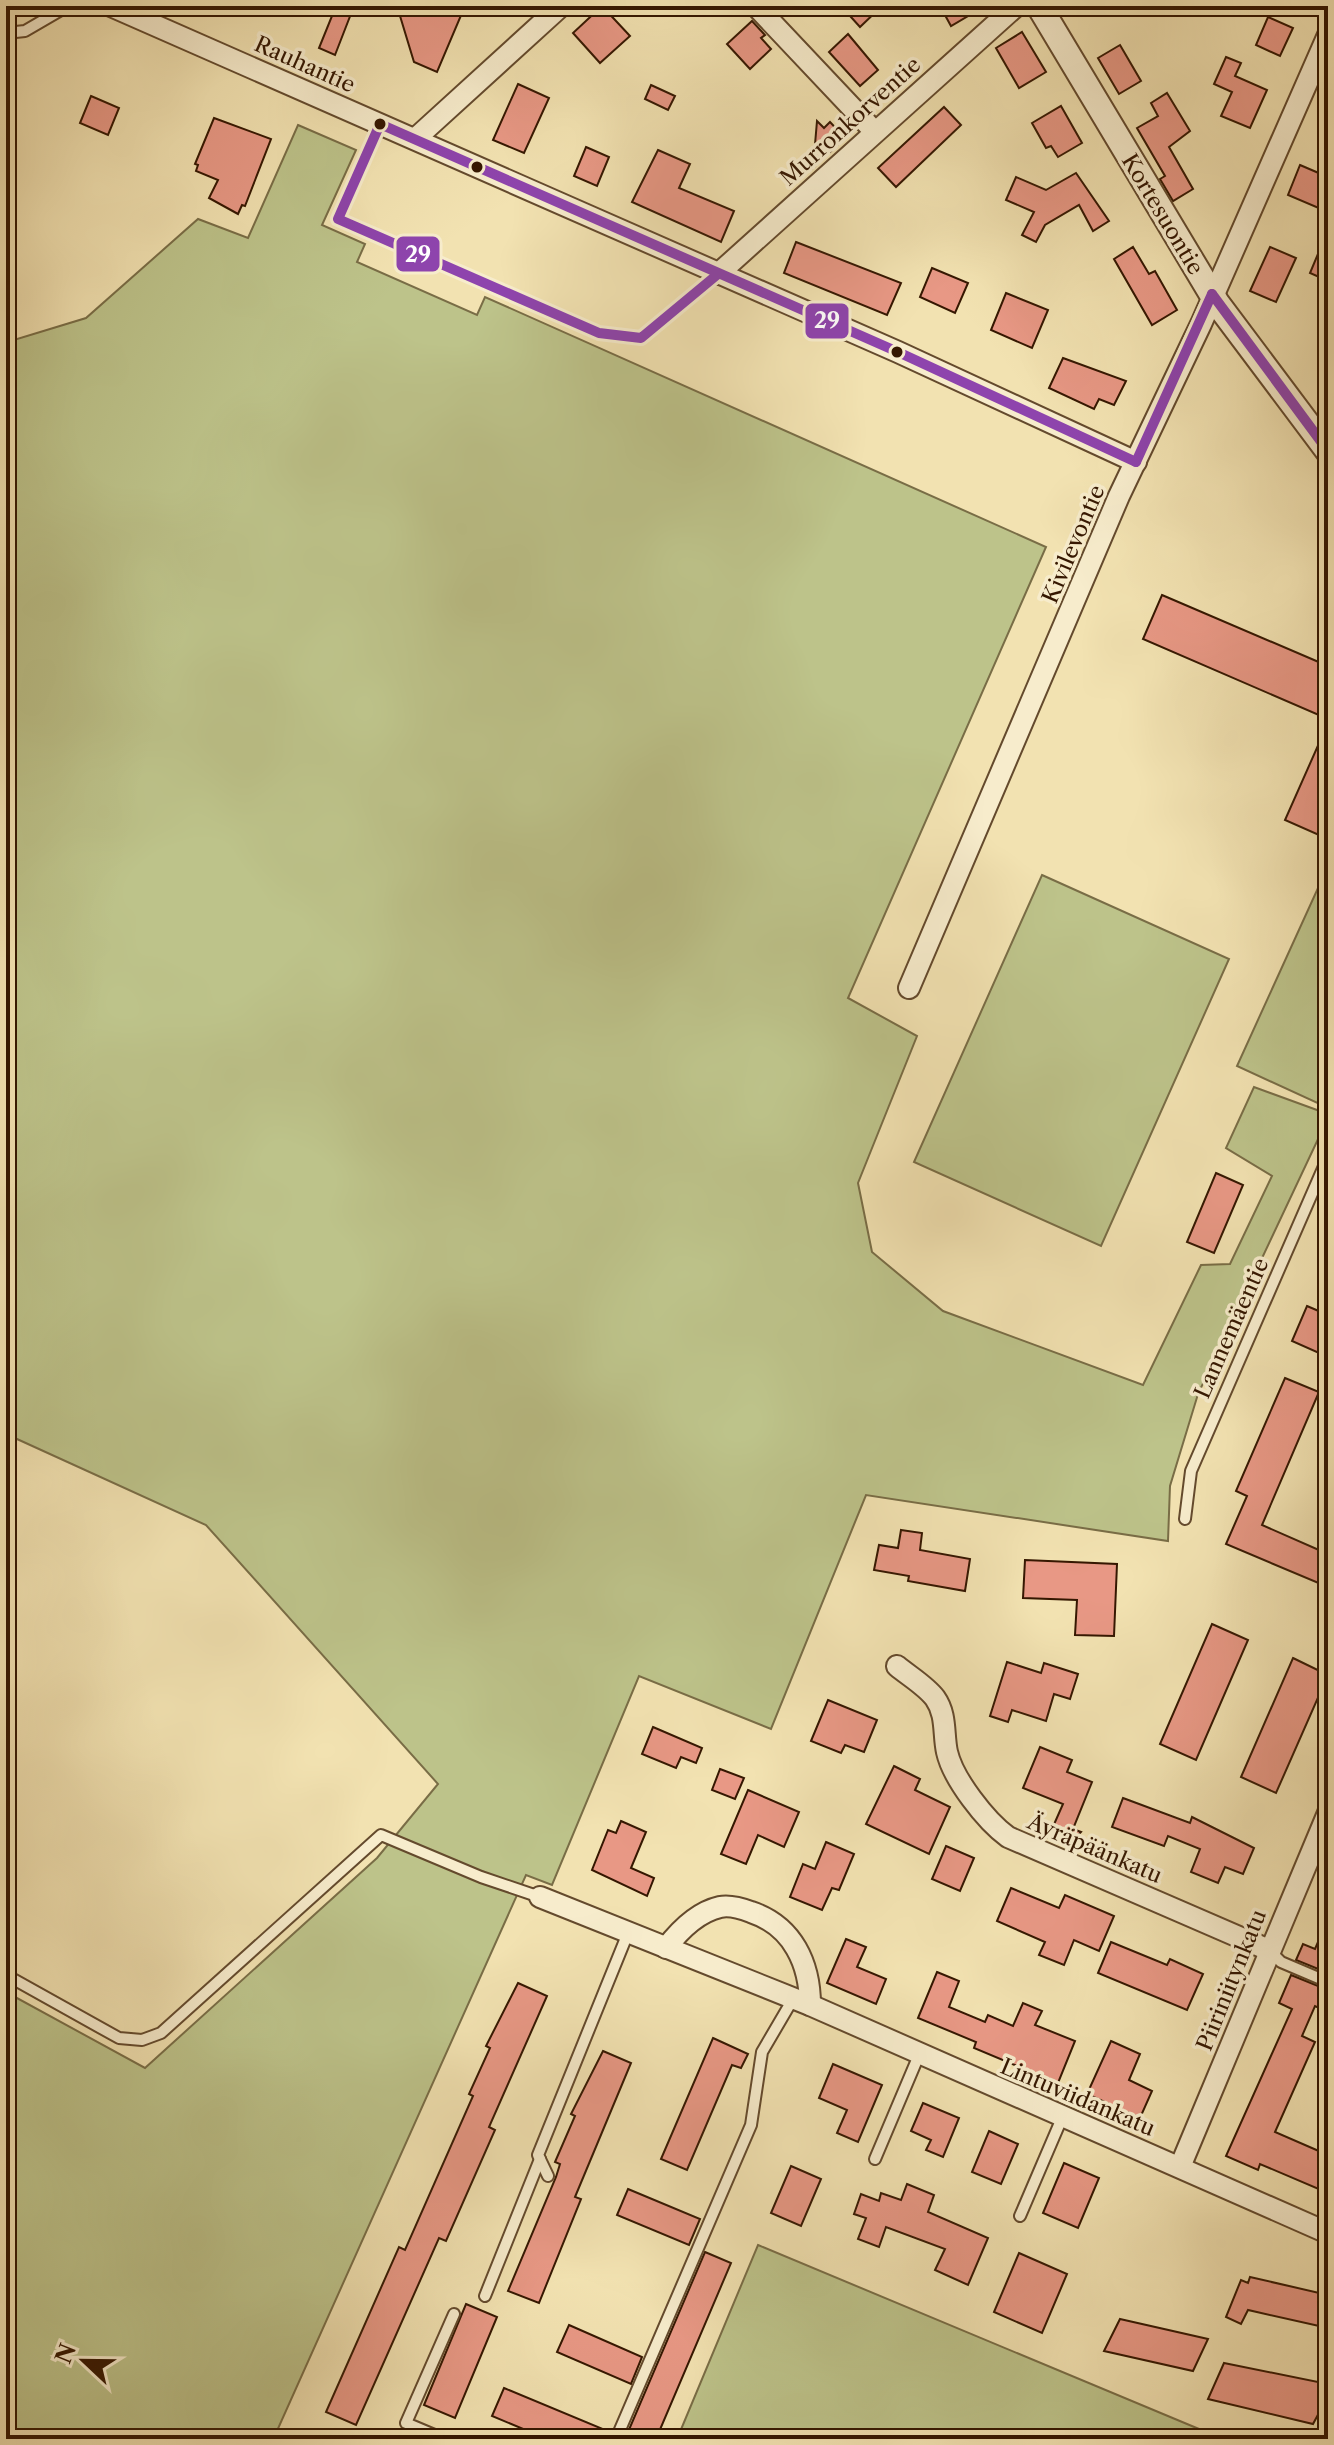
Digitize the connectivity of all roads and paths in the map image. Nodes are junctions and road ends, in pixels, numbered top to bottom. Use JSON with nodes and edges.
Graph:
{"nodes":[{"id":1,"x":68,"y":6,"type":"edge"},
{"id":2,"x":111,"y":6,"type":"edge"},
{"id":3,"x":561,"y":6,"type":"edge"},
{"id":4,"x":756,"y":6,"type":"edge"},
{"id":5,"x":1016,"y":6,"type":"edge"},
{"id":6,"x":1039,"y":6,"type":"edge"},
{"id":7,"x":6,"y":33,"type":"edge"},
{"id":8,"x":1328,"y":35,"type":"edge"},
{"id":9,"x":380,"y":124,"type":"junction"},
{"id":10,"x":874,"y":131,"type":"junction"},
{"id":11,"x":415,"y":139,"type":"junction"},
{"id":12,"x":718,"y":274,"type":"junction"},
{"id":13,"x":1212,"y":294,"type":"junction"},
{"id":14,"x":1328,"y":451,"type":"edge"},
{"id":15,"x":1136,"y":462,"type":"junction"},
{"id":16,"x":909,"y":988,"type":"dead end"},
{"id":17,"x":1328,"y":1157,"type":"edge"},
{"id":18,"x":1185,"y":1519,"type":"dead end"},
{"id":19,"x":897,"y":1666,"type":"dead end"},
{"id":20,"x":1328,"y":1813,"type":"edge"},
{"id":21,"x":540,"y":1897,"type":"joint"},
{"id":22,"x":628,"y":1933,"type":"junction"},
{"id":23,"x":666,"y":1948,"type":"junction"},
{"id":24,"x":1269,"y":1950,"type":"junction"},
{"id":25,"x":6,"y":1975,"type":"edge"},
{"id":26,"x":1328,"y":1982,"type":"edge"},
{"id":27,"x":801,"y":2002,"type":"junction"},
{"id":28,"x":919,"y":2055,"type":"junction"},
{"id":29,"x":1062,"y":2118,"type":"junction"},
{"id":30,"x":540,"y":2159,"type":"junction"},
{"id":31,"x":875,"y":2159,"type":"dead end"},
{"id":32,"x":1180,"y":2167,"type":"junction"},
{"id":33,"x":548,"y":2176,"type":"dead end"},
{"id":34,"x":1020,"y":2216,"type":"dead end"},
{"id":35,"x":1328,"y":2233,"type":"edge"},
{"id":36,"x":485,"y":2296,"type":"dead end"},
{"id":37,"x":454,"y":2314,"type":"dead end"},
{"id":38,"x":444,"y":2439,"type":"edge"},
{"id":39,"x":616,"y":2439,"type":"edge"}],
"edges":[{"from":1,"to":7,"type":"lane"},
{"from":2,"to":9,"type":"street","name":"Rauhantie"},
{"from":3,"to":11,"type":"street"},
{"from":4,"to":10,"type":"street"},
{"from":5,"to":10,"type":"street","name":"Murronkorventie"},
{"from":6,"to":13,"type":"street","name":"Kortesuontie"},
{"from":8,"to":13,"type":"street","name":"Kivilevontie"},
{"from":9,"to":11,"type":"street","name":"Rauhantie"},
{"from":9,"to":12,"type":"lane"},
{"from":10,"to":12,"type":"street","name":"Murronkorventie"},
{"from":11,"to":12,"type":"street","name":"Rauhantie"},
{"from":12,"to":15,"type":"street","name":"Rauhantie"},
{"from":13,"to":14,"type":"street","name":"Kortesuontie"},
{"from":13,"to":15,"type":"street","name":"Kivilevontie"},
{"from":15,"to":16,"type":"street","name":"Kivilevontie"},
{"from":17,"to":18,"type":"lane","name":"Lannemäentie"},
{"from":19,"to":24,"type":"street","name":"Äyräpäänkatu"},
{"from":20,"to":24,"type":"street","name":"Piiriniitynkatu"},
{"from":21,"to":22,"type":"street","name":"Lintuviidankatu"},
{"from":21,"to":25,"type":"lane"},
{"from":22,"to":23,"type":"street","name":"Lintuviidankatu"},
{"from":22,"to":30,"type":"lane"},
{"from":23,"to":27,"type":"street","name":"Lintuviidankatu"},
{"from":23,"to":27,"type":"street"},
{"from":24,"to":26,"type":"lane"},
{"from":24,"to":32,"type":"street","name":"Piiriniitynkatu"},
{"from":27,"to":28,"type":"street","name":"Lintuviidankatu"},
{"from":27,"to":39,"type":"lane"},
{"from":28,"to":29,"type":"street","name":"Lintuviidankatu"},
{"from":28,"to":31,"type":"lane"},
{"from":29,"to":32,"type":"street","name":"Lintuviidankatu"},
{"from":29,"to":34,"type":"lane"},
{"from":30,"to":33,"type":"lane"},
{"from":30,"to":36,"type":"lane"},
{"from":32,"to":35,"type":"street","name":"Lintuviidankatu"},
{"from":37,"to":38,"type":"lane"}]}
